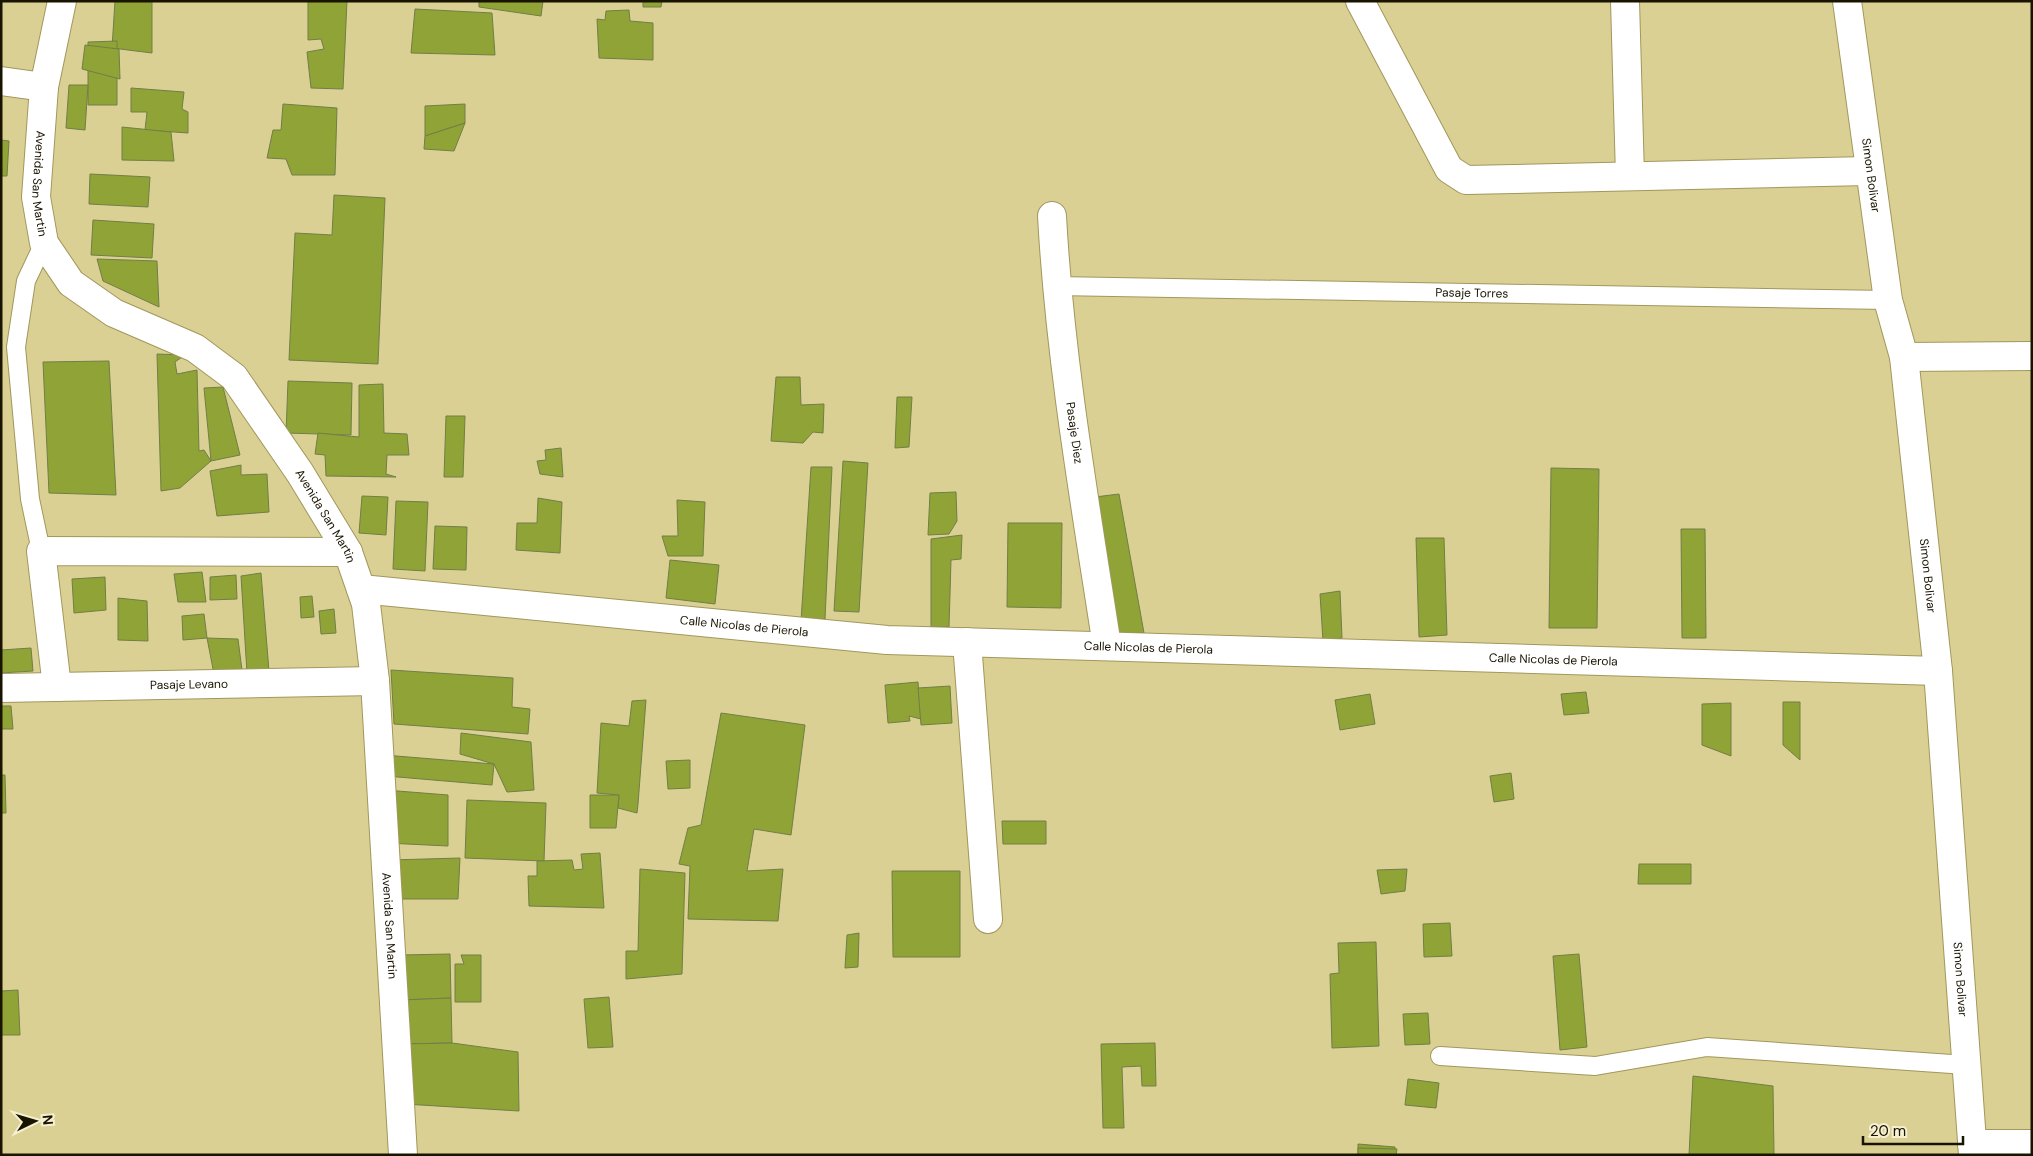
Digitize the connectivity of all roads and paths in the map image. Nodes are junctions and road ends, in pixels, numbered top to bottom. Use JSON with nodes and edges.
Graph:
{"nodes":[{"id":1,"x":62,"y":1,"type":"edge"},
{"id":2,"x":1360,"y":1,"type":"edge"},
{"id":3,"x":1625,"y":1,"type":"edge"},
{"id":4,"x":1846,"y":1,"type":"edge"},
{"id":5,"x":1,"y":82,"type":"edge"},
{"id":6,"x":44,"y":88,"type":"junction"},
{"id":7,"x":1868,"y":171,"type":"junction"},
{"id":8,"x":1630,"y":176,"type":"junction"},
{"id":9,"x":1052,"y":216,"type":"dead end"},
{"id":10,"x":44,"y":243,"type":"junction"},
{"id":11,"x":1056,"y":286,"type":"junction"},
{"id":12,"x":1888,"y":300,"type":"junction"},
{"id":13,"x":2032,"y":356,"type":"edge"},
{"id":14,"x":1904,"y":357,"type":"junction"},
{"id":15,"x":41,"y":552,"type":"junction"},
{"id":16,"x":348,"y":552,"type":"junction"},
{"id":17,"x":361,"y":589,"type":"junction"},
{"id":18,"x":967,"y":642,"type":"junction"},
{"id":19,"x":1107,"y":646,"type":"junction"},
{"id":20,"x":1938,"y":671,"type":"junction"},
{"id":21,"x":375,"y":681,"type":"junction"},
{"id":22,"x":57,"y":687,"type":"junction"},
{"id":23,"x":1,"y":688,"type":"edge"},
{"id":24,"x":988,"y":919,"type":"dead end"},
{"id":25,"x":1440,"y":1056,"type":"dead end"},
{"id":26,"x":1966,"y":1065,"type":"junction"},
{"id":27,"x":2032,"y":1144,"type":"edge"},
{"id":28,"x":1972,"y":1150,"type":"edge"},
{"id":29,"x":403,"y":1155,"type":"edge"}],
"edges":[{"from":1,"to":6,"type":"street","name":"Avenida San Martin"},
{"from":2,"to":8,"type":"street"},
{"from":3,"to":8,"type":"street"},
{"from":4,"to":7,"type":"street","name":"Simon Bolivar"},
{"from":5,"to":6,"type":"street"},
{"from":6,"to":10,"type":"street","name":"Avenida San Martin"},
{"from":7,"to":8,"type":"street"},
{"from":7,"to":12,"type":"street","name":"Simon Bolivar"},
{"from":9,"to":11,"type":"street","name":"Pasaje Diez"},
{"from":10,"to":15,"type":"lane"},
{"from":10,"to":16,"type":"street","name":"Avenida San Martin"},
{"from":11,"to":12,"type":"lane","name":"Pasaje Torres"},
{"from":11,"to":19,"type":"street","name":"Pasaje Diez"},
{"from":12,"to":14,"type":"street","name":"Simon Bolivar"},
{"from":13,"to":14,"type":"street"},
{"from":14,"to":20,"type":"street","name":"Simon Bolivar"},
{"from":15,"to":16,"type":"street"},
{"from":15,"to":22,"type":"street"},
{"from":16,"to":17,"type":"street","name":"Avenida San Martin"},
{"from":17,"to":18,"type":"street","name":"Calle Nicolas de Pierola"},
{"from":17,"to":21,"type":"street","name":"Avenida San Martin"},
{"from":18,"to":19,"type":"street","name":"Calle Nicolas de Pierola"},
{"from":18,"to":24,"type":"street"},
{"from":19,"to":20,"type":"street","name":"Calle Nicolas de Pierola"},
{"from":20,"to":26,"type":"street","name":"Simon Bolivar"},
{"from":21,"to":22,"type":"street","name":"Pasaje Levano"},
{"from":21,"to":29,"type":"street","name":"Avenida San Martin"},
{"from":22,"to":23,"type":"street","name":"Pasaje Levano"},
{"from":25,"to":26,"type":"lane"},
{"from":26,"to":28,"type":"street","name":"Simon Bolivar"},
{"from":27,"to":28,"type":"street"}]}
